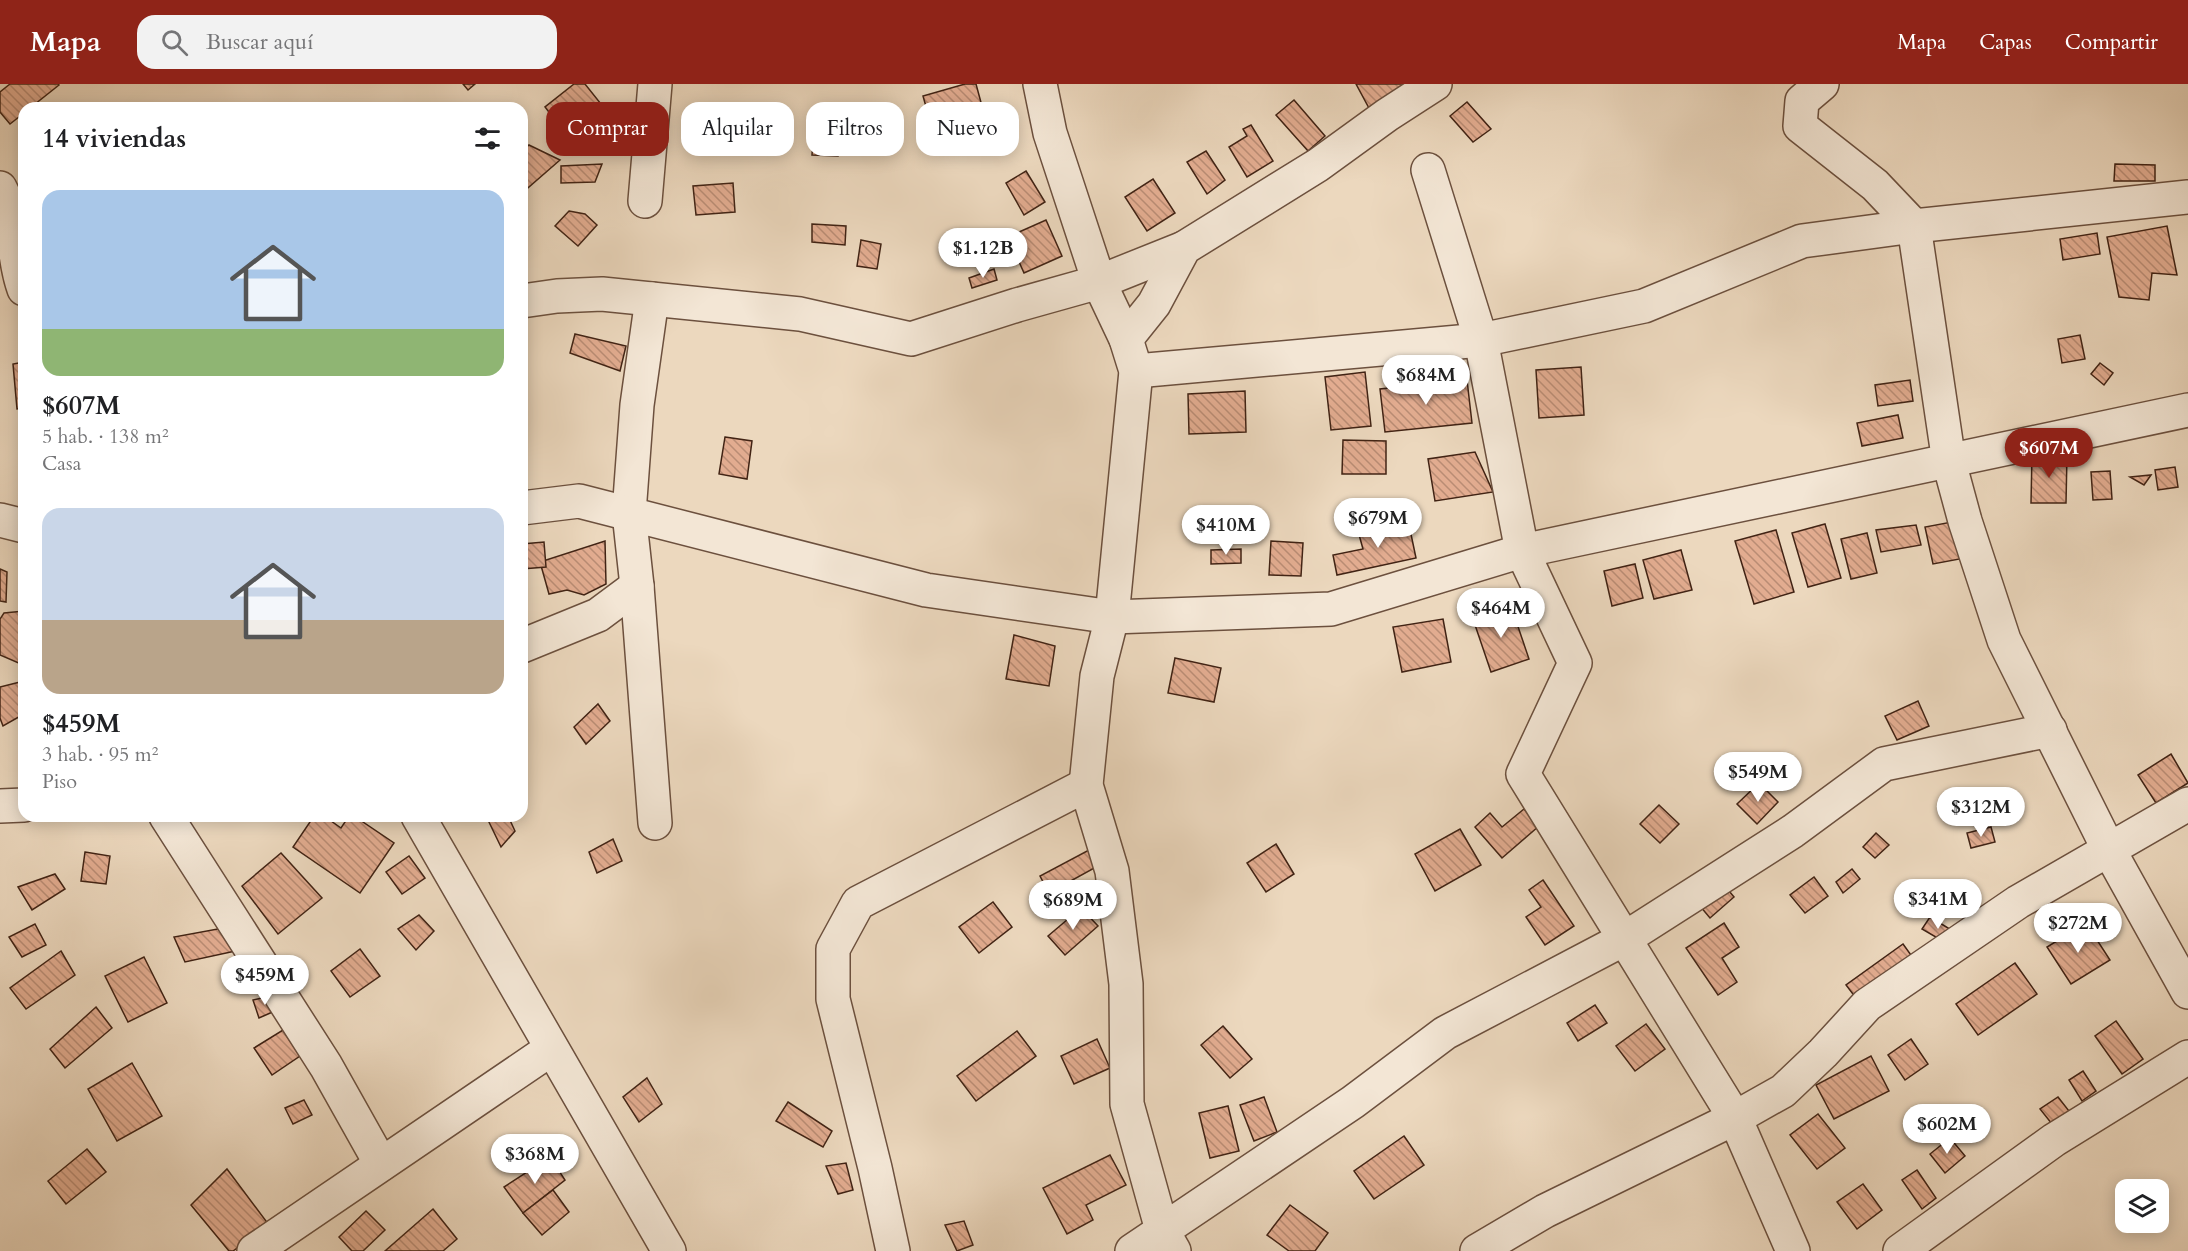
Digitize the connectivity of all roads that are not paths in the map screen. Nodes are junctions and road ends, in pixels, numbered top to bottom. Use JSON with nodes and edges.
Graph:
{"nodes":[{"id":1,"x":655,"y":84,"type":"edge"},
{"id":2,"x":1040,"y":84,"type":"edge"},
{"id":3,"x":1435,"y":84,"type":"edge"},
{"id":4,"x":1822,"y":84,"type":"edge"},
{"id":5,"x":1428,"y":170,"type":"dead end"},
{"id":6,"x":0,"y":188,"type":"edge"},
{"id":7,"x":2188,"y":197,"type":"edge"},
{"id":8,"x":645,"y":201,"type":"dead end"},
{"id":9,"x":1914,"y":226,"type":"junction"},
{"id":10,"x":1184,"y":248,"type":"junction"},
{"id":11,"x":18,"y":275,"type":"edge"},
{"id":12,"x":1099,"y":282,"type":"junction"},
{"id":13,"x":652,"y":299,"type":"junction"},
{"id":14,"x":528,"y":301,"type":"edge"},
{"id":15,"x":1126,"y":339,"type":"junction"},
{"id":16,"x":1481,"y":340,"type":"junction"},
{"id":17,"x":1136,"y":371,"type":"junction"},
{"id":18,"x":2188,"y":410,"type":"edge"},
{"id":19,"x":1949,"y":462,"type":"junction"},
{"id":20,"x":528,"y":507,"type":"edge"},
{"id":21,"x":629,"y":513,"type":"junction"},
{"id":22,"x":0,"y":520,"type":"edge"},
{"id":23,"x":18,"y":524,"type":"edge"},
{"id":24,"x":1522,"y":551,"type":"junction"},
{"id":25,"x":637,"y":586,"type":"junction"},
{"id":26,"x":1112,"y":617,"type":"junction"},
{"id":27,"x":528,"y":644,"type":"edge"},
{"id":28,"x":2050,"y":730,"type":"junction"},
{"id":29,"x":1086,"y":785,"type":"junction"},
{"id":30,"x":2188,"y":804,"type":"edge"},
{"id":31,"x":18,"y":805,"type":"edge"},
{"id":32,"x":0,"y":806,"type":"edge"},
{"id":33,"x":170,"y":822,"type":"edge"},
{"id":34,"x":421,"y":822,"type":"edge"},
{"id":35,"x":655,"y":823,"type":"dead end"},
{"id":36,"x":2109,"y":850,"type":"junction"},
{"id":37,"x":1624,"y":939,"type":"junction"},
{"id":38,"x":2188,"y":992,"type":"edge"},
{"id":39,"x":551,"y":1049,"type":"junction"},
{"id":40,"x":2188,"y":1057,"type":"edge"},
{"id":41,"x":1735,"y":1118,"type":"junction"},
{"id":42,"x":381,"y":1164,"type":"junction"},
{"id":43,"x":1168,"y":1241,"type":"edge"},
{"id":44,"x":273,"y":1246,"type":"edge"},
{"id":45,"x":669,"y":1251,"type":"edge"},
{"id":46,"x":894,"y":1251,"type":"edge"},
{"id":47,"x":1132,"y":1251,"type":"edge"},
{"id":48,"x":1477,"y":1251,"type":"edge"},
{"id":49,"x":1793,"y":1251,"type":"edge"},
{"id":50,"x":1900,"y":1251,"type":"edge"}],
"edges":[{"from":1,"to":8,"type":"street"},
{"from":2,"to":12,"type":"street"},
{"from":3,"to":10,"type":"street"},
{"from":4,"to":9,"type":"street"},
{"from":5,"to":16,"type":"street"},
{"from":6,"to":11,"type":"street"},
{"from":7,"to":9,"type":"street"},
{"from":9,"to":16,"type":"street"},
{"from":9,"to":19,"type":"street"},
{"from":10,"to":12,"type":"street"},
{"from":10,"to":15,"type":"street"},
{"from":12,"to":13,"type":"street"},
{"from":12,"to":15,"type":"street"},
{"from":13,"to":14,"type":"street"},
{"from":13,"to":21,"type":"street"},
{"from":15,"to":17,"type":"street"},
{"from":16,"to":17,"type":"street"},
{"from":16,"to":24,"type":"street"},
{"from":17,"to":26,"type":"street"},
{"from":18,"to":19,"type":"street"},
{"from":19,"to":24,"type":"street"},
{"from":19,"to":28,"type":"street"},
{"from":20,"to":21,"type":"street"},
{"from":21,"to":25,"type":"street"},
{"from":21,"to":26,"type":"street"},
{"from":22,"to":23,"type":"street"},
{"from":24,"to":26,"type":"street"},
{"from":24,"to":37,"type":"street"},
{"from":25,"to":27,"type":"street"},
{"from":25,"to":35,"type":"street"},
{"from":26,"to":29,"type":"street"},
{"from":28,"to":36,"type":"street"},
{"from":28,"to":37,"type":"street"},
{"from":29,"to":43,"type":"street"},
{"from":29,"to":46,"type":"street"},
{"from":30,"to":36,"type":"street"},
{"from":31,"to":32,"type":"street"},
{"from":33,"to":42,"type":"street"},
{"from":34,"to":39,"type":"street"},
{"from":36,"to":38,"type":"street"},
{"from":36,"to":41,"type":"street"},
{"from":37,"to":41,"type":"street"},
{"from":37,"to":43,"type":"street"},
{"from":39,"to":42,"type":"street"},
{"from":39,"to":45,"type":"street"},
{"from":40,"to":50,"type":"street"},
{"from":41,"to":48,"type":"street"},
{"from":41,"to":49,"type":"street"},
{"from":42,"to":44,"type":"street"},
{"from":43,"to":47,"type":"street"}]}
